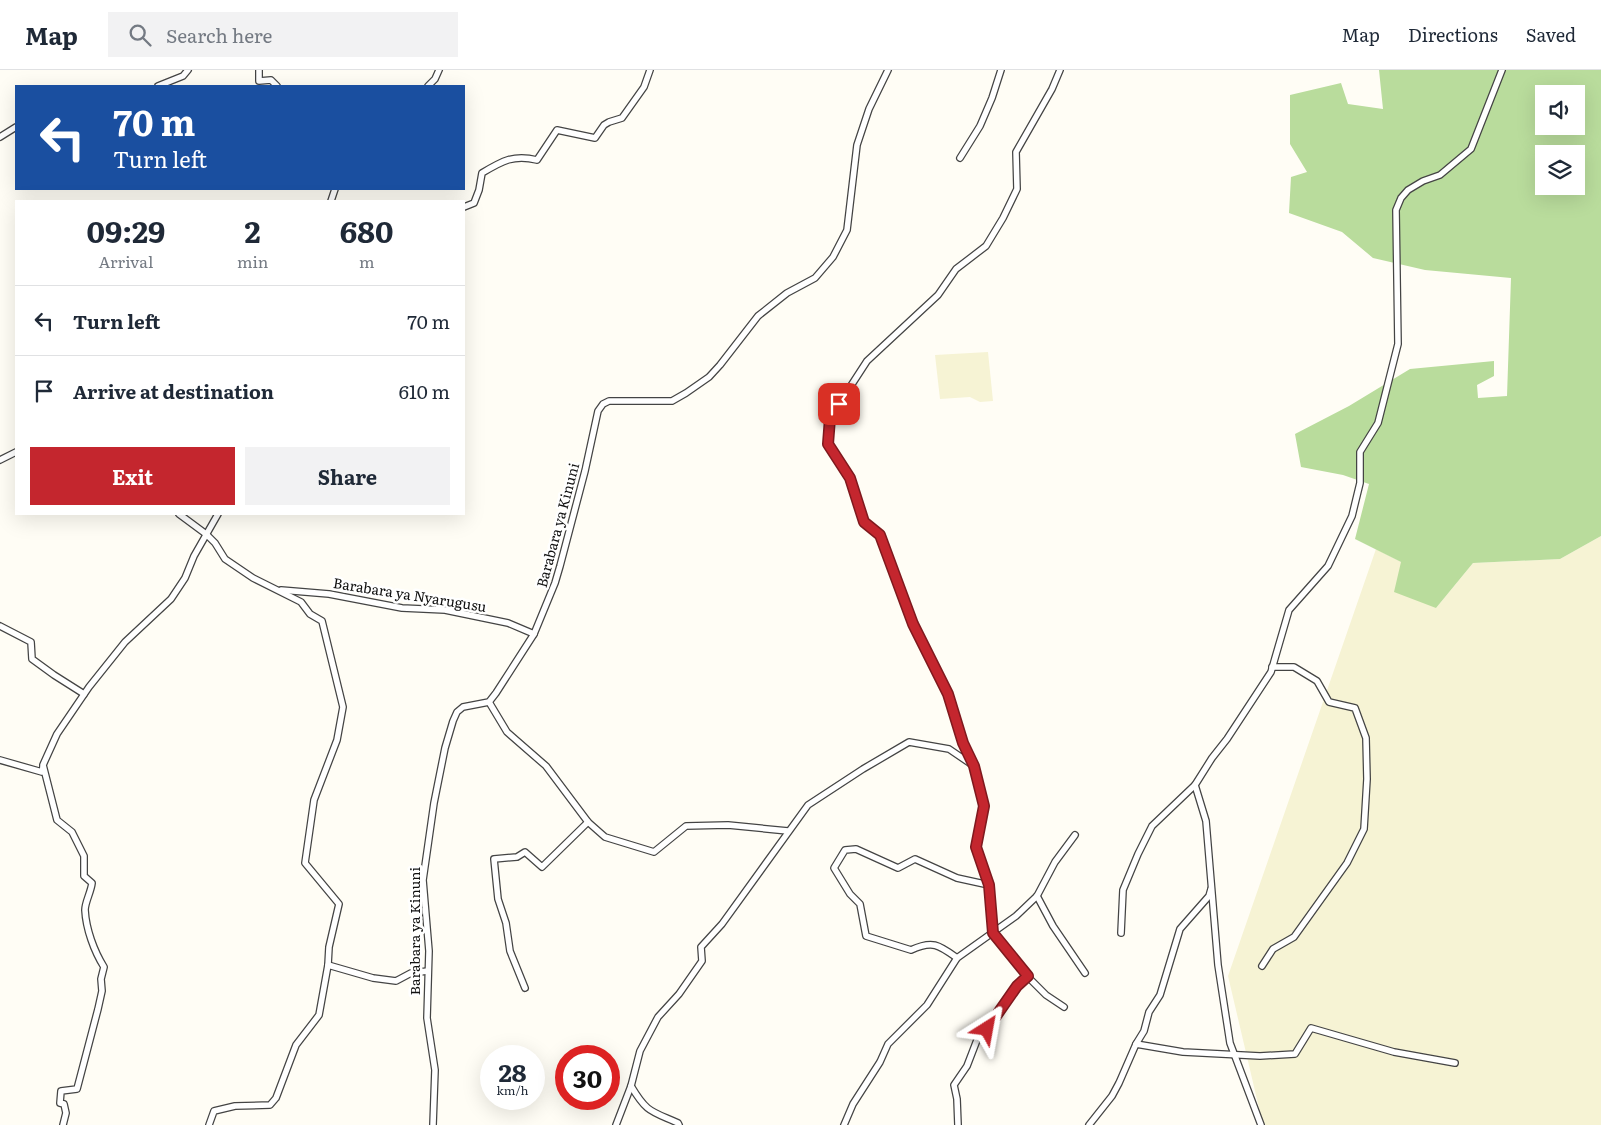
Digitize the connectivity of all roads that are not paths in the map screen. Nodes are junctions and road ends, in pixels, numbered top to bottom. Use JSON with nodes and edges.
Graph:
{"nodes":[{"id":1,"x":188,"y":70,"type":"edge"},
{"id":2,"x":259,"y":70,"type":"edge"},
{"id":3,"x":440,"y":70,"type":"edge"},
{"id":4,"x":650,"y":70,"type":"edge"},
{"id":5,"x":888,"y":70,"type":"edge"},
{"id":6,"x":1001,"y":70,"type":"edge"},
{"id":7,"x":1060,"y":70,"type":"edge"},
{"id":8,"x":1502,"y":70,"type":"edge"},
{"id":9,"x":160,"y":85,"type":"edge"},
{"id":10,"x":276,"y":85,"type":"edge"},
{"id":11,"x":429,"y":85,"type":"edge"},
{"id":12,"x":15,"y":128,"type":"edge"},
{"id":13,"x":0,"y":137,"type":"edge"},
{"id":14,"x":960,"y":158,"type":"dead end"},
{"id":15,"x":465,"y":207,"type":"edge"},
{"id":16,"x":15,"y":452,"type":"edge"},
{"id":17,"x":0,"y":460,"type":"edge"},
{"id":18,"x":180,"y":515,"type":"edge"},
{"id":19,"x":217,"y":515,"type":"edge"},
{"id":20,"x":206,"y":534,"type":"junction"},
{"id":21,"x":279,"y":590,"type":"junction"},
{"id":22,"x":0,"y":626,"type":"edge"},
{"id":23,"x":534,"y":634,"type":"junction"},
{"id":24,"x":1272,"y":667,"type":"junction"},
{"id":25,"x":84,"y":694,"type":"junction"},
{"id":26,"x":489,"y":702,"type":"junction"},
{"id":27,"x":0,"y":760,"type":"edge"},
{"id":28,"x":43,"y":765,"type":"junction"},
{"id":29,"x":974,"y":766,"type":"junction"},
{"id":30,"x":1195,"y":785,"type":"junction"},
{"id":31,"x":588,"y":822,"type":"junction"},
{"id":32,"x":788,"y":832,"type":"junction"},
{"id":33,"x":1075,"y":835,"type":"dead end"},
{"id":34,"x":989,"y":885,"type":"junction"},
{"id":35,"x":1212,"y":886,"type":"junction"},
{"id":36,"x":1037,"y":896,"type":"junction"},
{"id":37,"x":993,"y":933,"type":"junction"},
{"id":38,"x":1121,"y":933,"type":"dead end"},
{"id":39,"x":957,"y":958,"type":"junction"},
{"id":40,"x":328,"y":966,"type":"junction"},
{"id":41,"x":1262,"y":966,"type":"dead end"},
{"id":42,"x":428,"y":971,"type":"junction"},
{"id":43,"x":1085,"y":973,"type":"dead end"},
{"id":44,"x":1028,"y":976,"type":"junction"},
{"id":45,"x":525,"y":988,"type":"dead end"},
{"id":46,"x":1064,"y":1008,"type":"dead end"},
{"id":47,"x":1136,"y":1044,"type":"junction"},
{"id":48,"x":1235,"y":1055,"type":"junction"},
{"id":49,"x":1455,"y":1063,"type":"dead end"},
{"id":50,"x":631,"y":1086,"type":"junction"},
{"id":51,"x":63,"y":1125,"type":"edge"},
{"id":52,"x":210,"y":1125,"type":"edge"},
{"id":53,"x":433,"y":1125,"type":"edge"},
{"id":54,"x":616,"y":1125,"type":"edge"},
{"id":55,"x":679,"y":1125,"type":"edge"},
{"id":56,"x":844,"y":1125,"type":"edge"},
{"id":57,"x":958,"y":1125,"type":"edge"},
{"id":58,"x":1089,"y":1125,"type":"edge"},
{"id":59,"x":1261,"y":1125,"type":"edge"}],
"edges":[{"from":1,"to":9,"type":"street"},
{"from":2,"to":10,"type":"street"},
{"from":3,"to":11,"type":"street"},
{"from":4,"to":15,"type":"street"},
{"from":5,"to":23,"type":"street","name":"Barabara ya Kinuni"},
{"from":6,"to":14,"type":"street"},
{"from":7,"to":29,"type":"street"},
{"from":8,"to":24,"type":"street"},
{"from":12,"to":13,"type":"street"},
{"from":16,"to":17,"type":"street"},
{"from":18,"to":20,"type":"street","name":"Barabara ya Nyarugusu"},
{"from":19,"to":20,"type":"street"},
{"from":20,"to":21,"type":"street","name":"Barabara ya Nyarugusu"},
{"from":20,"to":25,"type":"street"},
{"from":21,"to":23,"type":"street","name":"Barabara ya Nyarugusu"},
{"from":21,"to":40,"type":"street","name":"Barabara ya Nyarugusu"},
{"from":22,"to":25,"type":"street"},
{"from":23,"to":26,"type":"street","name":"Barabara ya Kinuni"},
{"from":24,"to":30,"type":"street"},
{"from":24,"to":41,"type":"street"},
{"from":25,"to":28,"type":"street"},
{"from":26,"to":31,"type":"street"},
{"from":26,"to":42,"type":"street","name":"Barabara ya Kinuni"},
{"from":27,"to":28,"type":"street"},
{"from":28,"to":51,"type":"street"},
{"from":29,"to":32,"type":"street"},
{"from":29,"to":34,"type":"street"},
{"from":30,"to":35,"type":"street"},
{"from":30,"to":38,"type":"street"},
{"from":31,"to":32,"type":"street"},
{"from":31,"to":45,"type":"street"},
{"from":32,"to":50,"type":"street"},
{"from":33,"to":36,"type":"street"},
{"from":34,"to":37,"type":"street"},
{"from":34,"to":39,"type":"street"},
{"from":35,"to":47,"type":"street"},
{"from":35,"to":48,"type":"street"},
{"from":36,"to":37,"type":"street"},
{"from":36,"to":43,"type":"street"},
{"from":37,"to":39,"type":"street"},
{"from":37,"to":44,"type":"street"},
{"from":39,"to":56,"type":"street"},
{"from":40,"to":42,"type":"street"},
{"from":40,"to":52,"type":"street","name":"Barabara ya Nyarugusu"},
{"from":42,"to":53,"type":"street","name":"Barabara ya Kinuni"},
{"from":44,"to":46,"type":"street"},
{"from":44,"to":57,"type":"street"},
{"from":47,"to":48,"type":"street"},
{"from":47,"to":58,"type":"street"},
{"from":48,"to":49,"type":"street"},
{"from":48,"to":59,"type":"street"},
{"from":50,"to":54,"type":"street"},
{"from":50,"to":55,"type":"street"}]}
